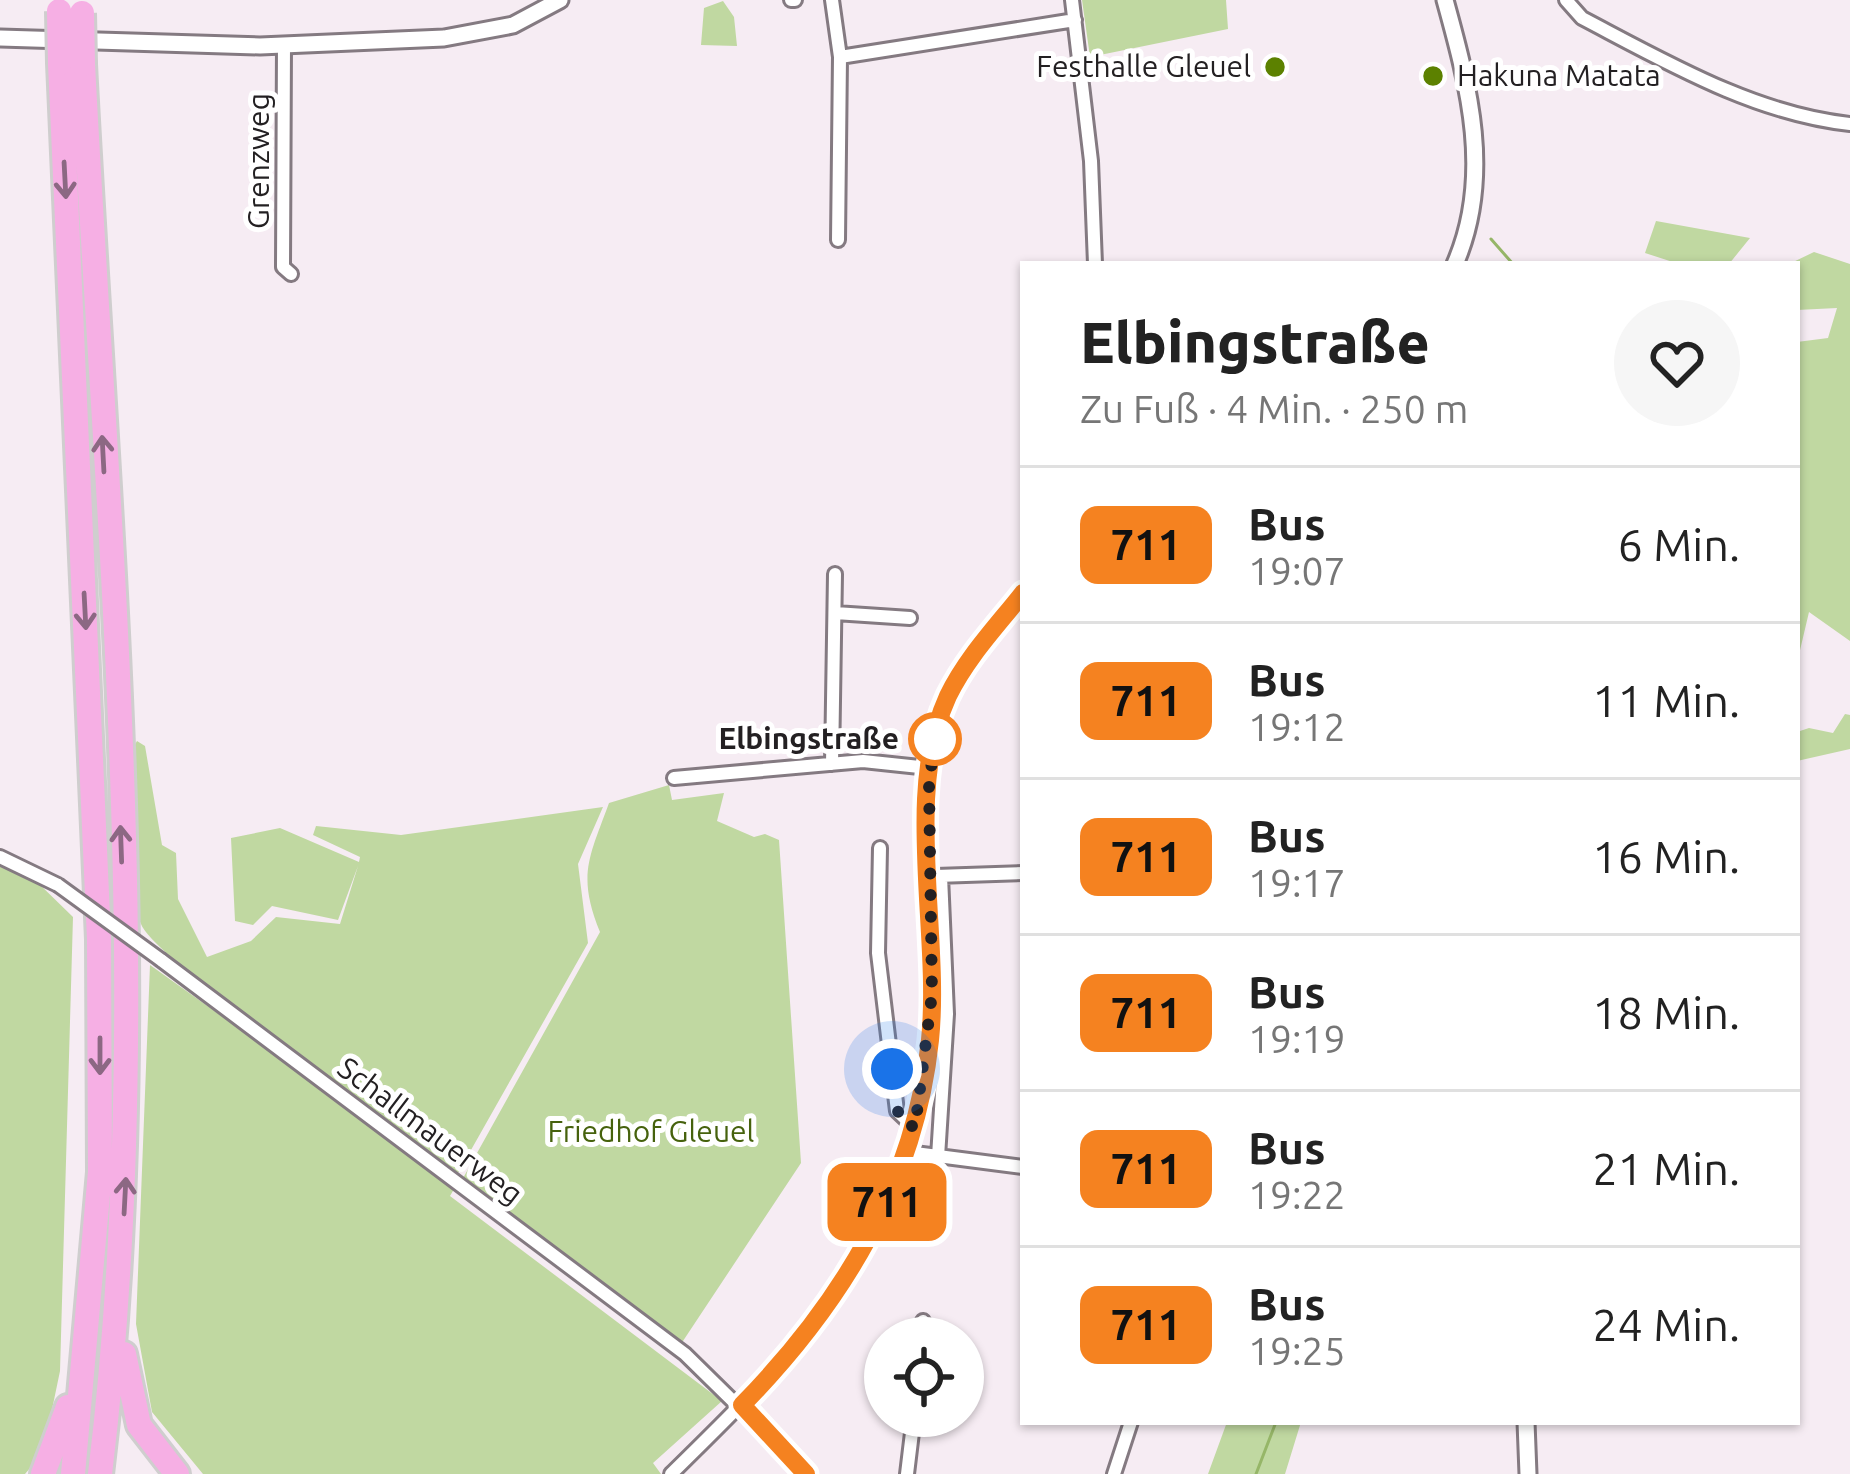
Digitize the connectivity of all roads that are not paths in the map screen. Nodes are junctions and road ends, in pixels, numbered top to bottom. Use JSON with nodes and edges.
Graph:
{"nodes":[{"id":1,"x":560,"y":0,"type":"edge"},
{"id":2,"x":832,"y":0,"type":"edge"},
{"id":3,"x":1072,"y":0,"type":"edge"},
{"id":4,"x":1445,"y":0,"type":"edge"},
{"id":5,"x":1567,"y":0,"type":"edge"},
{"id":6,"x":71,"y":6,"type":"edge"},
{"id":7,"x":1076,"y":20,"type":"junction"},
{"id":8,"x":0,"y":38,"type":"edge"},
{"id":9,"x":284,"y":44,"type":"junction"},
{"id":10,"x":840,"y":57,"type":"junction"},
{"id":11,"x":72,"y":63,"type":"junction"},
{"id":12,"x":1850,"y":124,"type":"edge"},
{"id":13,"x":838,"y":240,"type":"dead end"},
{"id":14,"x":1095,"y":261,"type":"edge"},
{"id":15,"x":1456,"y":261,"type":"edge"},
{"id":16,"x":291,"y":274,"type":"dead end"},
{"id":17,"x":835,"y":574,"type":"dead end"},
{"id":18,"x":1020,"y":596,"type":"edge"},
{"id":19,"x":835,"y":613,"type":"junction"},
{"id":20,"x":910,"y":618,"type":"dead end"},
{"id":21,"x":832,"y":764,"type":"junction"},
{"id":22,"x":929,"y":767,"type":"junction"},
{"id":23,"x":674,"y":778,"type":"dead end"},
{"id":24,"x":880,"y":848,"type":"dead end"},
{"id":25,"x":0,"y":857,"type":"edge"},
{"id":26,"x":1020,"y":873,"type":"edge"},
{"id":27,"x":935,"y":876,"type":"junction"},
{"id":28,"x":915,"y":1128,"type":"junction"},
{"id":29,"x":908,"y":1153,"type":"junction"},
{"id":30,"x":938,"y":1157,"type":"junction"},
{"id":31,"x":1020,"y":1167,"type":"edge"},
{"id":32,"x":120,"y":1313,"type":"junction"},
{"id":33,"x":88,"y":1329,"type":"junction"},
{"id":34,"x":742,"y":1405,"type":"junction"},
{"id":35,"x":1130,"y":1425,"type":"edge"},
{"id":36,"x":1526,"y":1425,"type":"edge"},
{"id":37,"x":911,"y":1437,"type":"edge"},
{"id":38,"x":43,"y":1474,"type":"edge"},
{"id":39,"x":73,"y":1474,"type":"edge"},
{"id":40,"x":100,"y":1474,"type":"edge"},
{"id":41,"x":177,"y":1474,"type":"edge"},
{"id":42,"x":671,"y":1474,"type":"edge"},
{"id":43,"x":806,"y":1474,"type":"edge"},
{"id":44,"x":907,"y":1474,"type":"edge"},
{"id":45,"x":1114,"y":1474,"type":"edge"},
{"id":46,"x":1528,"y":1474,"type":"edge"}],
"edges":[{"from":1,"to":9,"type":"street"},
{"from":2,"to":10,"type":"street"},
{"from":3,"to":7,"type":"street"},
{"from":4,"to":15,"type":"street"},
{"from":5,"to":12,"type":"street"},
{"from":6,"to":11,"type":"highway","bridge":true},
{"from":7,"to":10,"type":"street"},
{"from":7,"to":14,"type":"street"},
{"from":8,"to":9,"type":"street"},
{"from":9,"to":16,"type":"street","name":"Grenzweg"},
{"from":10,"to":13,"type":"street"},
{"from":32,"to":11,"type":"highway","one_way":true},
{"from":11,"to":33,"type":"highway","one_way":true},
{"from":17,"to":19,"type":"street"},
{"from":18,"to":22,"type":"street"},
{"from":19,"to":20,"type":"street"},
{"from":19,"to":21,"type":"street"},
{"from":21,"to":22,"type":"street"},
{"from":21,"to":23,"type":"street"},
{"from":22,"to":27,"type":"street"},
{"from":24,"to":28,"type":"street"},
{"from":25,"to":34,"type":"street","name":"Schallmauerweg","bridge":true},
{"from":26,"to":27,"type":"street"},
{"from":27,"to":28,"type":"street"},
{"from":27,"to":30,"type":"street"},
{"from":28,"to":29,"type":"street"},
{"from":29,"to":30,"type":"street"},
{"from":29,"to":34,"type":"street"},
{"from":30,"to":31,"type":"street"},
{"from":32,"to":40,"type":"highway"},
{"from":32,"to":41,"type":"highway"},
{"from":33,"to":38,"type":"highway"},
{"from":33,"to":39,"type":"highway"},
{"from":34,"to":42,"type":"street"},
{"from":34,"to":43,"type":"street","name":"Schallmauerweg"},
{"from":35,"to":45,"type":"street"},
{"from":36,"to":46,"type":"street"},
{"from":37,"to":44,"type":"street"}]}
